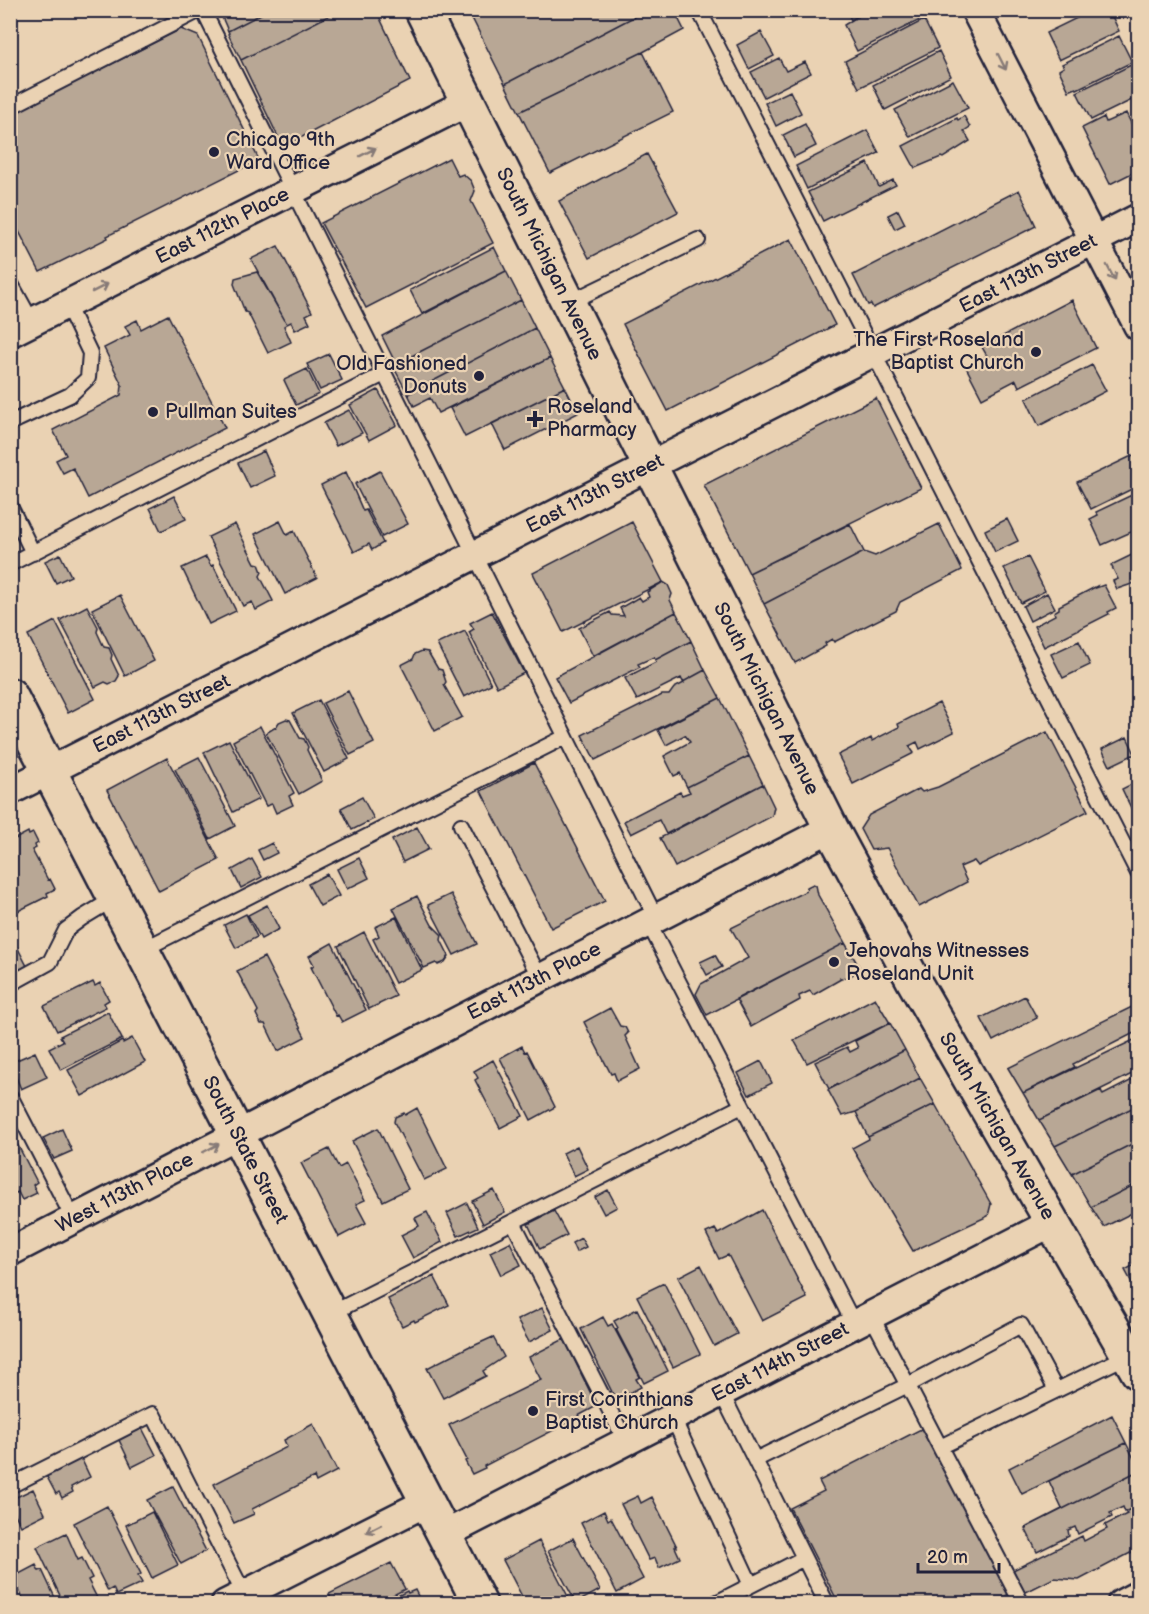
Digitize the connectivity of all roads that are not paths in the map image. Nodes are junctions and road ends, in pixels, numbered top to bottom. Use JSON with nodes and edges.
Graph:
{"nodes":[{"id":1,"x":201,"y":10,"type":"edge"},
{"id":2,"x":422,"y":10,"type":"edge"},
{"id":3,"x":699,"y":10,"type":"edge"},
{"id":4,"x":975,"y":10,"type":"edge"},
{"id":5,"x":468,"y":102,"type":"junction"},
{"id":6,"x":10,"y":106,"type":"edge"},
{"id":7,"x":292,"y":191,"type":"junction"},
{"id":8,"x":1138,"y":218,"type":"edge"},
{"id":9,"x":698,"y":240,"type":"dead end"},
{"id":10,"x":1094,"y":241,"type":"junction"},
{"id":11,"x":10,"y":282,"type":"edge"},
{"id":12,"x":568,"y":303,"type":"junction"},
{"id":13,"x":67,"y":305,"type":"junction"},
{"id":14,"x":1138,"y":326,"type":"edge"},
{"id":15,"x":21,"y":328,"type":"edge"},
{"id":16,"x":873,"y":353,"type":"junction"},
{"id":17,"x":384,"y":374,"type":"junction"},
{"id":18,"x":10,"y":423,"type":"edge"},
{"id":19,"x":649,"y":467,"type":"junction"},
{"id":20,"x":10,"y":506,"type":"edge"},
{"id":21,"x":33,"y":553,"type":"junction"},
{"id":22,"x":475,"y":555,"type":"junction"},
{"id":23,"x":10,"y":564,"type":"edge"},
{"id":24,"x":10,"y":695,"type":"edge"},
{"id":25,"x":565,"y":736,"type":"junction"},
{"id":26,"x":50,"y":772,"type":"junction"},
{"id":27,"x":10,"y":791,"type":"edge"},
{"id":28,"x":460,"y":825,"type":"dead end"},
{"id":29,"x":831,"y":828,"type":"junction"},
{"id":30,"x":1138,"y":873,"type":"edge"},
{"id":31,"x":115,"y":898,"type":"junction"},
{"id":32,"x":652,"y":920,"type":"junction"},
{"id":33,"x":142,"y":950,"type":"junction"},
{"id":34,"x":540,"y":978,"type":"junction"},
{"id":35,"x":10,"y":984,"type":"edge"},
{"id":36,"x":10,"y":1096,"type":"edge"},
{"id":37,"x":742,"y":1106,"type":"junction"},
{"id":38,"x":237,"y":1134,"type":"junction"},
{"id":39,"x":74,"y":1220,"type":"junction"},
{"id":40,"x":513,"y":1222,"type":"junction"},
{"id":41,"x":1053,"y":1222,"type":"junction"},
{"id":42,"x":10,"y":1252,"type":"edge"},
{"id":43,"x":330,"y":1314,"type":"junction"},
{"id":44,"x":863,"y":1320,"type":"junction"},
{"id":45,"x":1134,"y":1364,"type":"edge"},
{"id":46,"x":908,"y":1385,"type":"junction"},
{"id":47,"x":1056,"y":1390,"type":"junction"},
{"id":48,"x":721,"y":1392,"type":"junction"},
{"id":49,"x":673,"y":1418,"type":"junction"},
{"id":50,"x":626,"y":1442,"type":"junction"},
{"id":51,"x":940,"y":1447,"type":"junction"},
{"id":52,"x":755,"y":1460,"type":"junction"},
{"id":53,"x":10,"y":1485,"type":"edge"},
{"id":54,"x":427,"y":1502,"type":"junction"},
{"id":55,"x":444,"y":1535,"type":"junction"},
{"id":56,"x":804,"y":1558,"type":"junction"},
{"id":57,"x":750,"y":1585,"type":"junction"},
{"id":58,"x":1138,"y":1595,"type":"edge"},
{"id":59,"x":234,"y":1599,"type":"edge"},
{"id":60,"x":480,"y":1604,"type":"edge"},
{"id":61,"x":714,"y":1604,"type":"edge"},
{"id":62,"x":827,"y":1604,"type":"edge"},
{"id":63,"x":1022,"y":1604,"type":"edge"},
{"id":64,"x":1121,"y":1604,"type":"edge"}],
"edges":[{"from":1,"to":6,"type":"lane"},
{"from":1,"to":7,"type":"lane"},
{"from":2,"to":5,"type":"main road","name":"South Michigan Avenue"},
{"from":3,"to":16,"type":"lane"},
{"from":4,"to":10,"type":"street","one_way":true},
{"from":7,"to":5,"type":"street","name":"East 112th Place","one_way":true},
{"from":5,"to":12,"type":"main road","name":"South Michigan Avenue"},
{"from":13,"to":7,"type":"street","name":"East 112th Place","one_way":true},
{"from":7,"to":17,"type":"lane"},
{"from":8,"to":10,"type":"street","name":"East 113th Street"},
{"from":9,"to":12,"type":"lane"},
{"from":10,"to":14,"type":"street","one_way":true},
{"from":10,"to":16,"type":"street","name":"East 113th Street"},
{"from":11,"to":15,"type":"lane"},
{"from":12,"to":19,"type":"main road","name":"South Michigan Avenue"},
{"from":13,"to":15,"type":"street","name":"East 112th Place"},
{"from":13,"to":18,"type":"lane"},
{"from":16,"to":19,"type":"street","name":"East 113th Street"},
{"from":16,"to":30,"type":"lane"},
{"from":17,"to":21,"type":"lane"},
{"from":17,"to":22,"type":"lane"},
{"from":19,"to":22,"type":"street","name":"East 113th Street"},
{"from":19,"to":29,"type":"main road","name":"South Michigan Avenue"},
{"from":20,"to":21,"type":"lane"},
{"from":21,"to":23,"type":"lane"},
{"from":22,"to":25,"type":"lane"},
{"from":22,"to":26,"type":"street","name":"East 113th Street"},
{"from":24,"to":26,"type":"main road","name":"South State Street"},
{"from":25,"to":32,"type":"lane"},
{"from":25,"to":33,"type":"lane"},
{"from":26,"to":27,"type":"street","name":"East 113th Street"},
{"from":26,"to":31,"type":"main road","name":"South State Street"},
{"from":28,"to":34,"type":"lane"},
{"from":29,"to":32,"type":"street","name":"East 113th Place"},
{"from":29,"to":41,"type":"main road","name":"South Michigan Avenue"},
{"from":31,"to":33,"type":"main road","name":"South State Street"},
{"from":31,"to":35,"type":"lane"},
{"from":32,"to":34,"type":"street","name":"East 113th Place"},
{"from":32,"to":37,"type":"lane"},
{"from":33,"to":38,"type":"main road","name":"South State Street"},
{"from":34,"to":38,"type":"street","name":"East 113th Place"},
{"from":36,"to":39,"type":"lane"},
{"from":37,"to":40,"type":"lane"},
{"from":37,"to":44,"type":"lane"},
{"from":39,"to":38,"type":"street","name":"West 113th Place","one_way":true},
{"from":38,"to":43,"type":"main road","name":"South State Street"},
{"from":39,"to":42,"type":"street","name":"West 113th Place"},
{"from":40,"to":43,"type":"lane"},
{"from":40,"to":50,"type":"lane"},
{"from":41,"to":44,"type":"street","name":"East 114th Street"},
{"from":41,"to":45,"type":"main road","name":"South Michigan Avenue"},
{"from":43,"to":54,"type":"main road","name":"South State Street"},
{"from":44,"to":46,"type":"lane"},
{"from":44,"to":48,"type":"street","name":"East 114th Street"},
{"from":45,"to":47,"type":"lane"},
{"from":46,"to":47,"type":"lane"},
{"from":46,"to":51,"type":"lane"},
{"from":46,"to":52,"type":"lane"},
{"from":47,"to":51,"type":"lane"},
{"from":48,"to":49,"type":"street","name":"East 114th Street"},
{"from":48,"to":52,"type":"lane"},
{"from":49,"to":50,"type":"street","name":"East 114th Street"},
{"from":49,"to":57,"type":"lane"},
{"from":50,"to":55,"type":"street","name":"East 114th Street"},
{"from":51,"to":63,"type":"lane"},
{"from":52,"to":56,"type":"lane"},
{"from":53,"to":59,"type":"lane"},
{"from":54,"to":55,"type":"main road","name":"South State Street"},
{"from":54,"to":59,"type":"street","one_way":true},
{"from":55,"to":60,"type":"main road","name":"South State Street"},
{"from":56,"to":57,"type":"lane"},
{"from":56,"to":62,"type":"lane"},
{"from":57,"to":61,"type":"lane"},
{"from":58,"to":64,"type":"street"}]}
